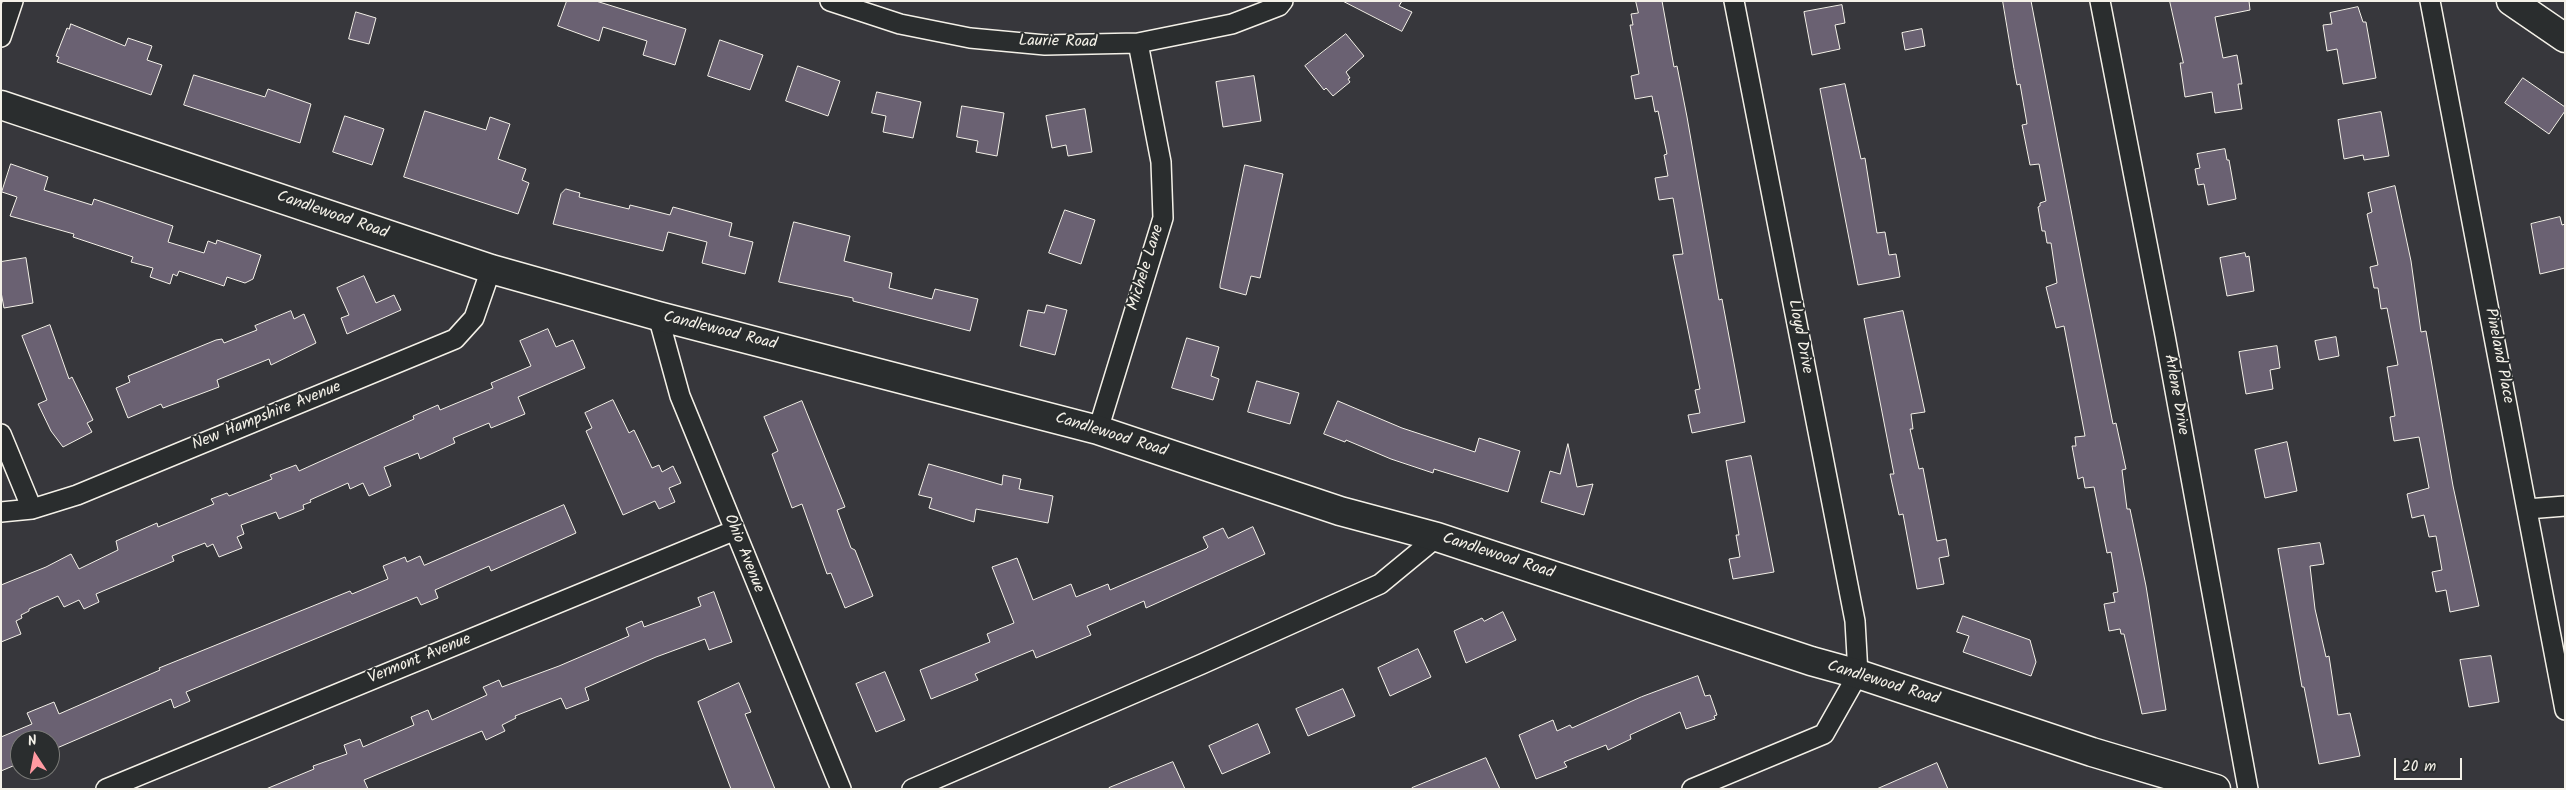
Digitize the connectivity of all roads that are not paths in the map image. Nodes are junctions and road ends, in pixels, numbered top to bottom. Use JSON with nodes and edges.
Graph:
{"nodes":[{"id":1,"x":13,"y":1,"type":"edge"},
{"id":2,"x":830,"y":1,"type":"edge"},
{"id":3,"x":1283,"y":1,"type":"edge"},
{"id":4,"x":1734,"y":1,"type":"edge"},
{"id":5,"x":2100,"y":1,"type":"edge"},
{"id":6,"x":2430,"y":1,"type":"edge"},
{"id":7,"x":2511,"y":1,"type":"edge"},
{"id":8,"x":1,"y":37,"type":"edge"},
{"id":9,"x":2565,"y":38,"type":"edge"},
{"id":10,"x":1138,"y":43,"type":"junction"},
{"id":11,"x":1,"y":105,"type":"edge"},
{"id":12,"x":491,"y":269,"type":"junction"},
{"id":13,"x":658,"y":316,"type":"junction"},
{"id":14,"x":1098,"y":430,"type":"junction"},
{"id":15,"x":1,"y":434,"type":"edge"},
{"id":16,"x":2565,"y":506,"type":"edge"},
{"id":17,"x":32,"y":509,"type":"junction"},
{"id":18,"x":2527,"y":509,"type":"junction"},
{"id":19,"x":1,"y":512,"type":"edge"},
{"id":20,"x":733,"y":531,"type":"junction"},
{"id":21,"x":1437,"y":537,"type":"junction"},
{"id":22,"x":1858,"y":674,"type":"junction"},
{"id":23,"x":2565,"y":710,"type":"edge"},
{"id":24,"x":106,"y":789,"type":"edge"},
{"id":25,"x":841,"y":789,"type":"edge"},
{"id":26,"x":912,"y":789,"type":"edge"},
{"id":27,"x":1692,"y":789,"type":"edge"},
{"id":28,"x":2216,"y":789,"type":"edge"},
{"id":29,"x":2248,"y":789,"type":"edge"}],
"edges":[{"from":1,"to":8,"type":"street"},
{"from":2,"to":10,"type":"street","name":"Laurie Road"},
{"from":3,"to":10,"type":"street","name":"Laurie Road"},
{"from":4,"to":22,"type":"street","name":"Lloyd Drive"},
{"from":5,"to":29,"type":"street","name":"Arlene Drive"},
{"from":6,"to":18,"type":"street","name":"Pineland Place"},
{"from":7,"to":9,"type":"street"},
{"from":10,"to":14,"type":"street","name":"Michele Lane"},
{"from":11,"to":12,"type":"street","name":"Candlewood Road"},
{"from":12,"to":13,"type":"street","name":"Candlewood Road"},
{"from":12,"to":17,"type":"street","name":"New Hampshire Avenue"},
{"from":13,"to":14,"type":"street","name":"Candlewood Road"},
{"from":13,"to":20,"type":"street","name":"Ohio Avenue"},
{"from":14,"to":21,"type":"street","name":"Candlewood Road"},
{"from":15,"to":17,"type":"street"},
{"from":16,"to":18,"type":"street"},
{"from":17,"to":19,"type":"street","name":"New Hampshire Avenue"},
{"from":18,"to":23,"type":"street","name":"Pineland Place"},
{"from":20,"to":24,"type":"street","name":"Vermont Avenue"},
{"from":20,"to":25,"type":"street","name":"Ohio Avenue"},
{"from":21,"to":22,"type":"street","name":"Candlewood Road"},
{"from":21,"to":26,"type":"street"},
{"from":22,"to":27,"type":"street"},
{"from":22,"to":28,"type":"street","name":"Candlewood Road"}]}
